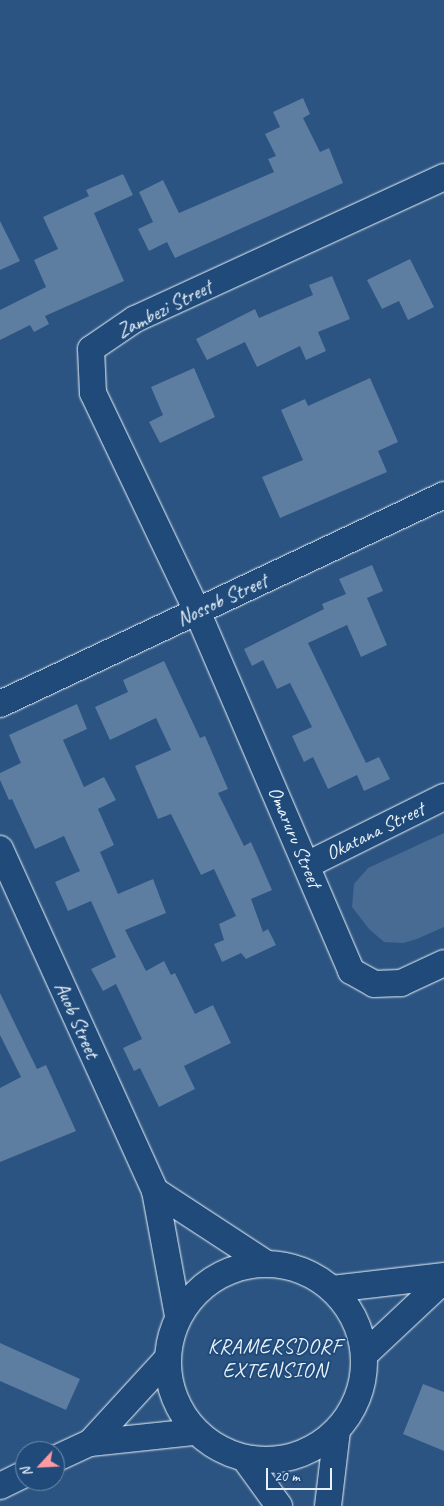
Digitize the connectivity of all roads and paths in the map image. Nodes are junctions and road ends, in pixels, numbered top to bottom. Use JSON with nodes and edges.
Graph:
{"nodes":[{"id":1,"x":444,"y":177,"type":"edge"},
{"id":2,"x":444,"y":495,"type":"edge"},
{"id":3,"x":197,"y":611,"type":"junction"},
{"id":4,"x":0,"y":704,"type":"edge"},
{"id":5,"x":444,"y":797,"type":"edge"},
{"id":6,"x":0,"y":849,"type":"edge"},
{"id":7,"x":306,"y":864,"type":"junction"},
{"id":8,"x":444,"y":963,"type":"edge"},
{"id":9,"x":154,"y":1191,"type":"junction"},
{"id":10,"x":266,"y":1263,"type":"junction"},
{"id":11,"x":444,"y":1276,"type":"edge"},
{"id":12,"x":444,"y":1280,"type":"edge"},
{"id":13,"x":332,"y":1289,"type":"junction"},
{"id":14,"x":178,"y":1316,"type":"junction"},
{"id":15,"x":364,"y":1355,"type":"junction"},
{"id":16,"x":167,"y":1358,"type":"junction"},
{"id":17,"x":337,"y":1431,"type":"junction"},
{"id":18,"x":196,"y":1432,"type":"junction"},
{"id":19,"x":90,"y":1443,"type":"junction"},
{"id":20,"x":65,"y":1454,"type":"edge"},
{"id":21,"x":245,"y":1459,"type":"junction"},
{"id":22,"x":15,"y":1479,"type":"edge"},
{"id":23,"x":0,"y":1486,"type":"edge"},
{"id":24,"x":279,"y":1506,"type":"edge"},
{"id":25,"x":328,"y":1506,"type":"edge"}],
"edges":[{"from":1,"to":3,"type":"street","name":"Zambezi Street"},
{"from":2,"to":3,"type":"street","name":"Nossob Street"},
{"from":3,"to":4,"type":"street","name":"Nossob Street"},
{"from":3,"to":7,"type":"street","name":"Omaruru Street"},
{"from":5,"to":7,"type":"street","name":"Okatana Street"},
{"from":6,"to":9,"type":"street","name":"Auob Street"},
{"from":7,"to":8,"type":"street","name":"Omaruru Street"},
{"from":9,"to":10,"type":"street"},
{"from":9,"to":14,"type":"street","name":"Auob Street"},
{"from":10,"to":13,"type":"street"},
{"from":10,"to":14,"type":"street"},
{"from":11,"to":13,"type":"street"},
{"from":12,"to":15,"type":"street"},
{"from":13,"to":15,"type":"street"},
{"from":14,"to":16,"type":"street"},
{"from":15,"to":17,"type":"street"},
{"from":16,"to":18,"type":"street"},
{"from":16,"to":19,"type":"street"},
{"from":17,"to":21,"type":"street"},
{"from":17,"to":25,"type":"street"},
{"from":18,"to":19,"type":"street"},
{"from":18,"to":21,"type":"street"},
{"from":19,"to":20,"type":"street"},
{"from":21,"to":24,"type":"street"},
{"from":22,"to":23,"type":"street"}]}
